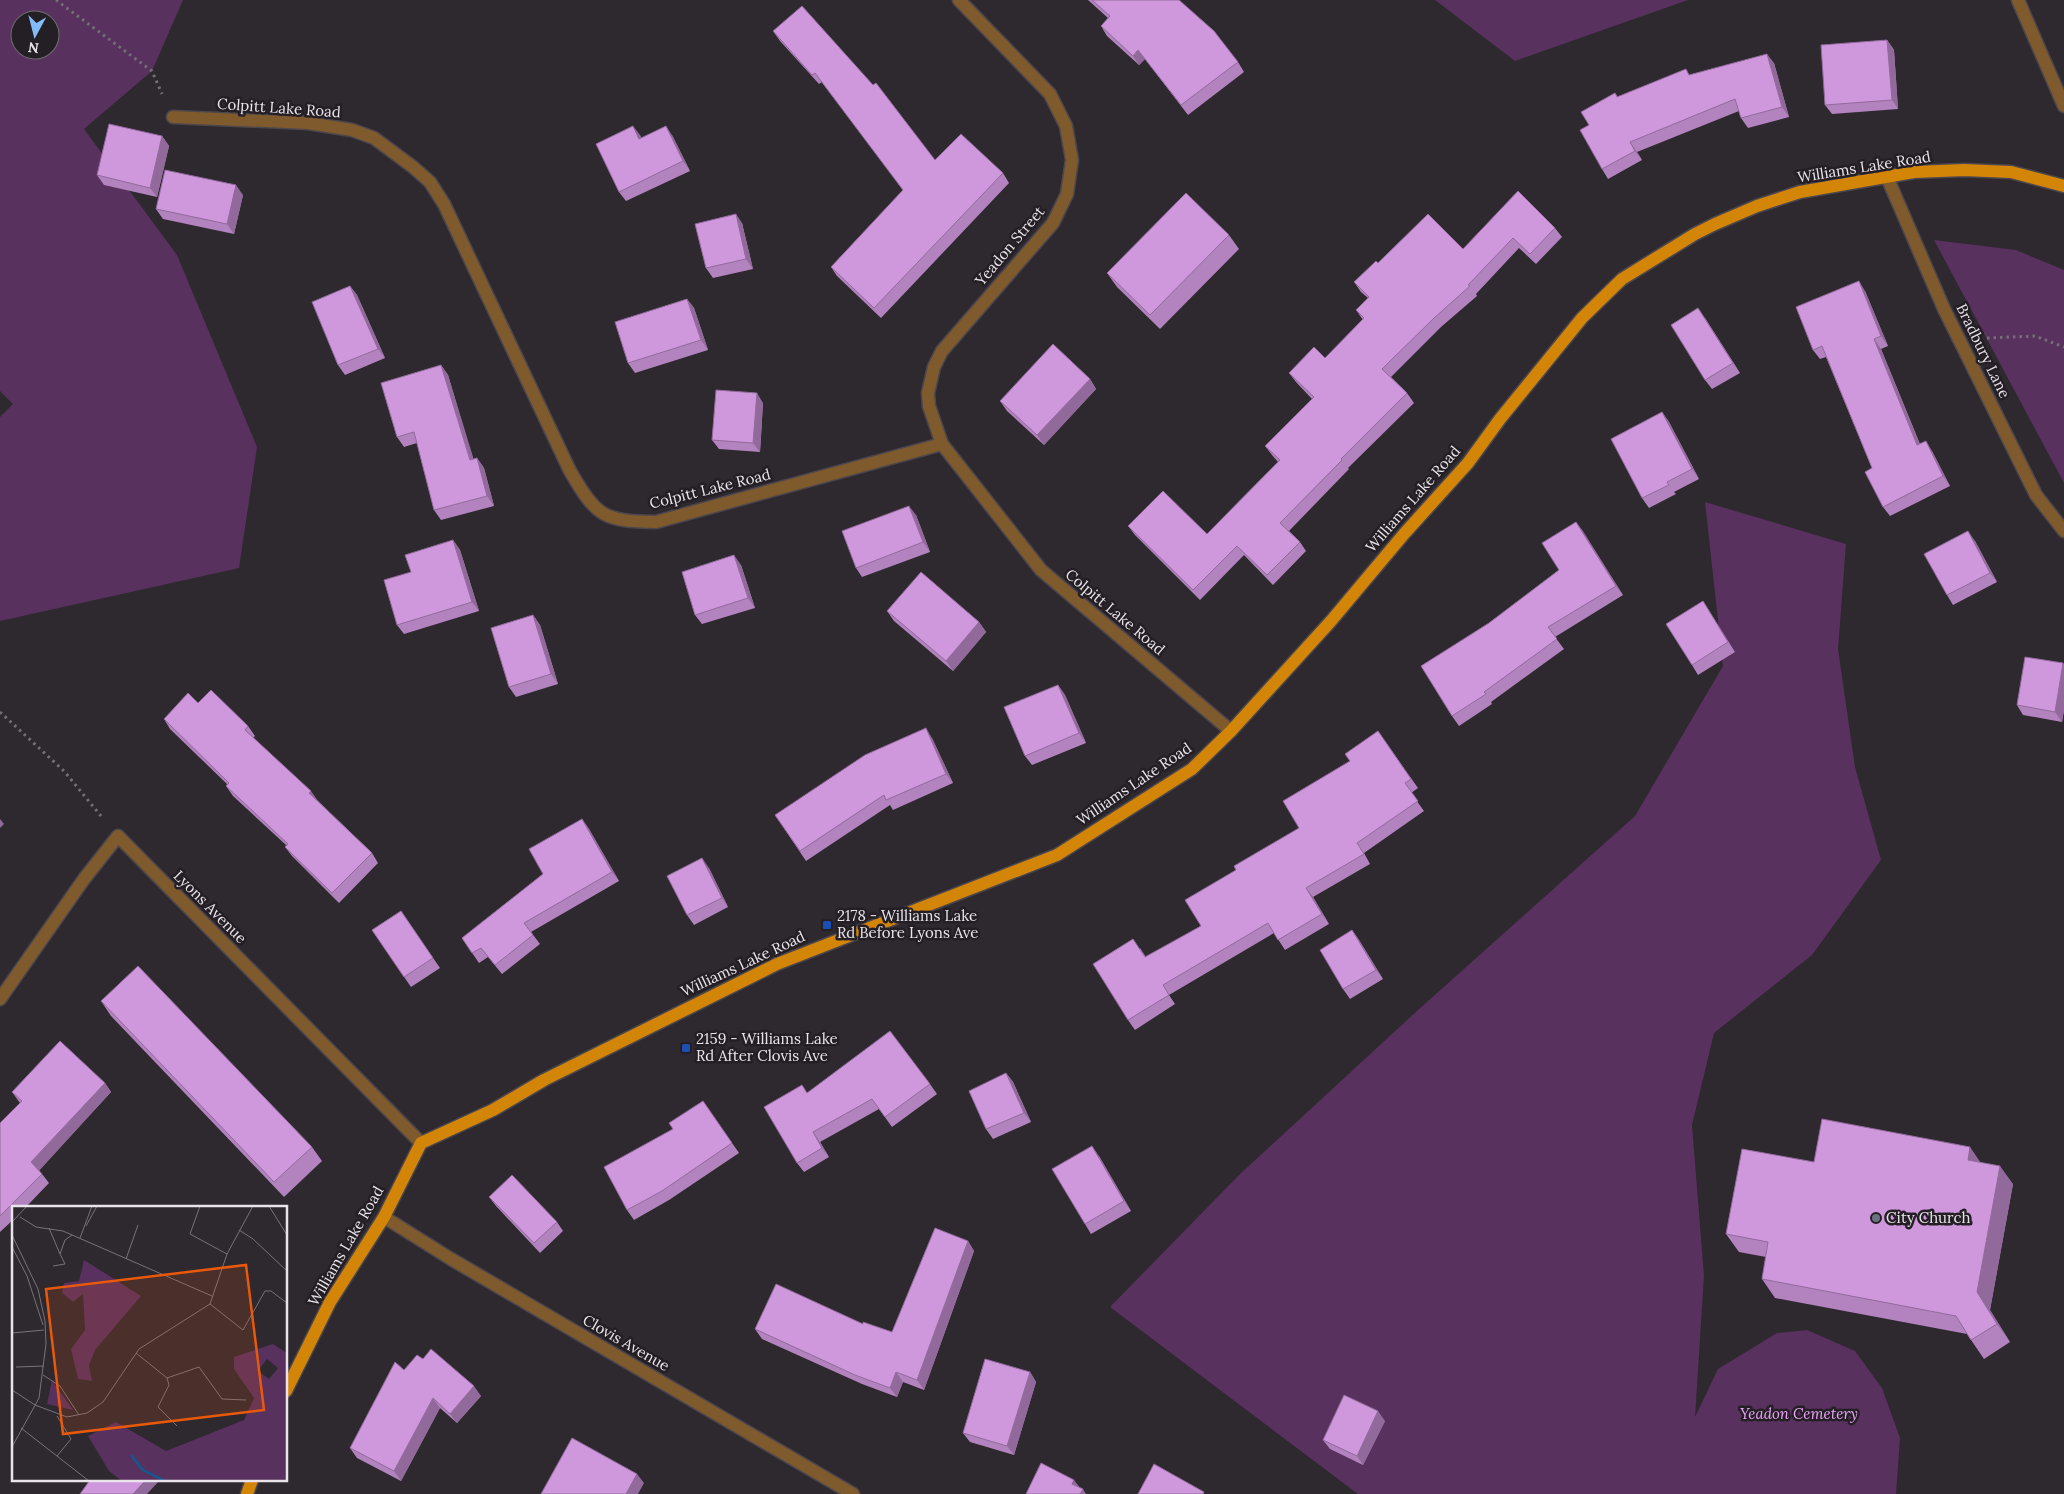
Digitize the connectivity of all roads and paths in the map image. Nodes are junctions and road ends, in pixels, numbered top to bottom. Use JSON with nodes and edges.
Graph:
{"nodes":[{"id":1,"x":56,"y":0,"type":"edge"},
{"id":2,"x":959,"y":0,"type":"edge"},
{"id":3,"x":2018,"y":0,"type":"edge"},
{"id":4,"x":2064,"y":106,"type":"edge"},
{"id":5,"x":173,"y":117,"type":"joint"},
{"id":6,"x":1886,"y":177,"type":"junction"},
{"id":7,"x":2064,"y":186,"type":"edge"},
{"id":8,"x":1960,"y":339,"type":"junction"},
{"id":9,"x":2064,"y":347,"type":"edge"},
{"id":10,"x":942,"y":444,"type":"junction"},
{"id":11,"x":2064,"y":531,"type":"edge"},
{"id":12,"x":0,"y":712,"type":"edge"},
{"id":13,"x":1231,"y":731,"type":"junction"},
{"id":14,"x":118,"y":836,"type":"junction"},
{"id":15,"x":0,"y":999,"type":"edge"},
{"id":16,"x":421,"y":1143,"type":"junction"},
{"id":17,"x":384,"y":1217,"type":"junction"},
{"id":18,"x":288,"y":1387,"type":"edge"},
{"id":19,"x":251,"y":1482,"type":"edge"},
{"id":20,"x":247,"y":1494,"type":"edge"},
{"id":21,"x":853,"y":1494,"type":"edge"}],
"edges":[{"from":1,"to":5,"type":"path"},
{"from":2,"to":10,"type":"street","name":"Yeadon Street"},
{"from":3,"to":4,"type":"street"},
{"from":5,"to":10,"type":"street","name":"Colpitt Lake Road"},
{"from":6,"to":7,"type":"main road","name":"Williams Lake Road"},
{"from":6,"to":8,"type":"street","name":"Bradbury Lane"},
{"from":6,"to":13,"type":"main road","name":"Williams Lake Road"},
{"from":8,"to":9,"type":"path"},
{"from":8,"to":11,"type":"street","name":"Bradbury Lane"},
{"from":10,"to":13,"type":"street","name":"Colpitt Lake Road"},
{"from":12,"to":14,"type":"path"},
{"from":13,"to":16,"type":"main road","name":"Williams Lake Road"},
{"from":14,"to":15,"type":"street"},
{"from":14,"to":16,"type":"street","name":"Lyons Avenue"},
{"from":16,"to":17,"type":"main road","name":"Williams Lake Road"},
{"from":17,"to":18,"type":"main road","name":"Williams Lake Road"},
{"from":17,"to":21,"type":"street","name":"Clovis Avenue"},
{"from":19,"to":20,"type":"main road"}]}
